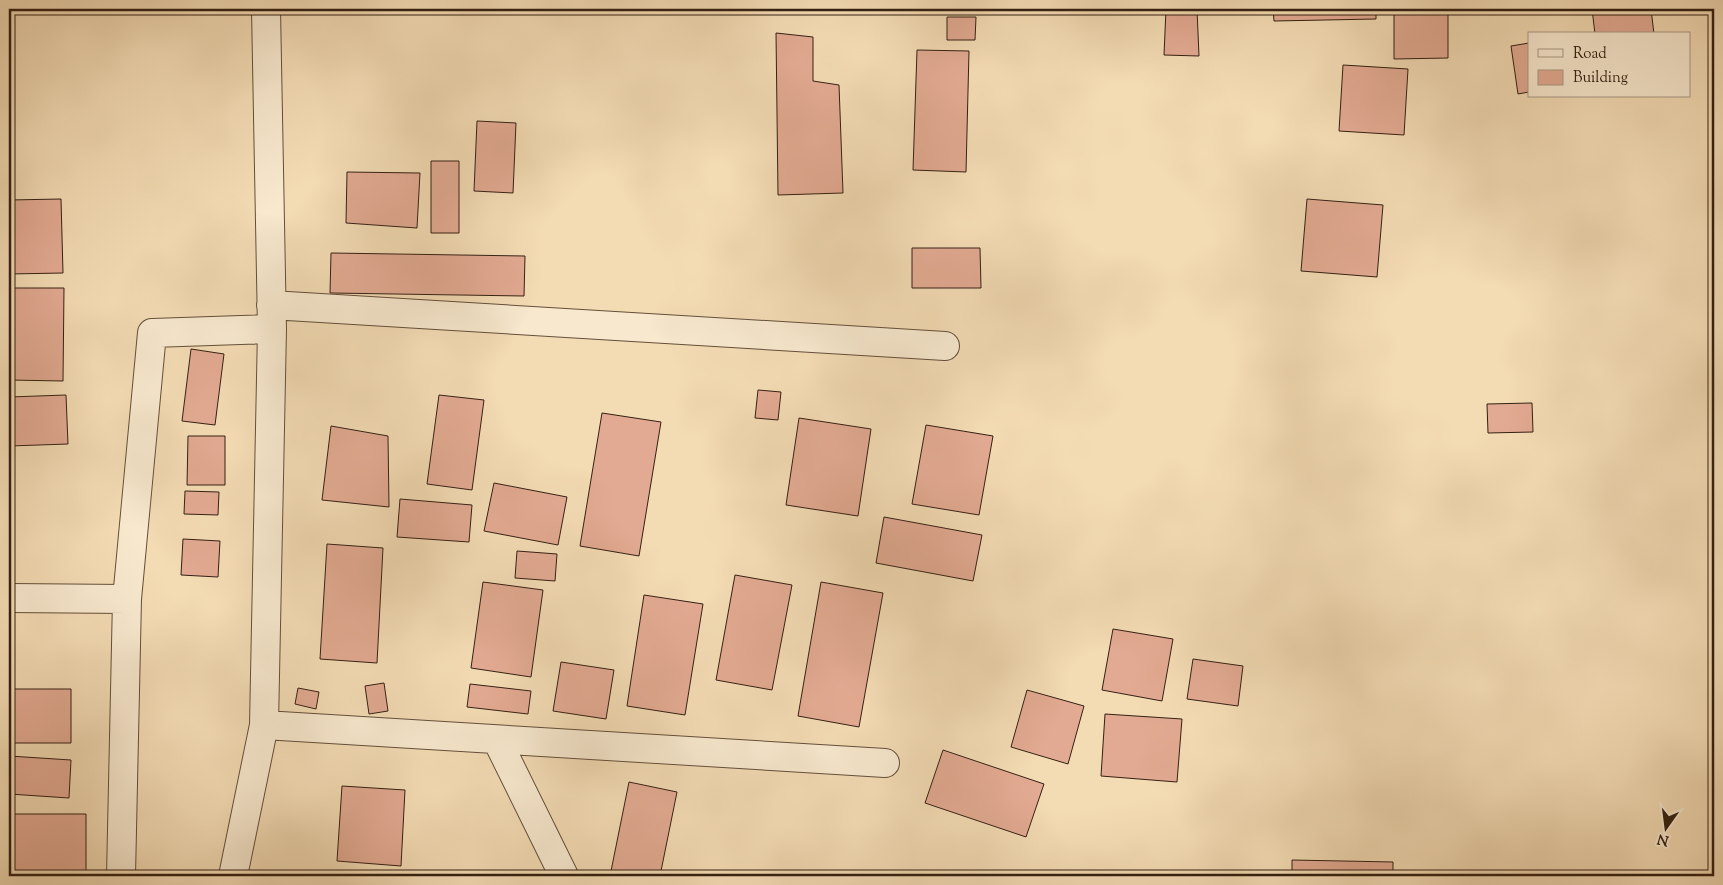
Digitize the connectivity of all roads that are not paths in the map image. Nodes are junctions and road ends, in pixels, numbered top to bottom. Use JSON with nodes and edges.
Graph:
{"nodes":[{"id":1,"x":266,"y":9,"type":"edge"},
{"id":2,"x":271,"y":317,"type":"junction"},
{"id":3,"x":945,"y":346,"type":"dead end"},
{"id":4,"x":9,"y":598,"type":"edge"},
{"id":5,"x":127,"y":599,"type":"junction"},
{"id":6,"x":264,"y":725,"type":"junction"},
{"id":7,"x":497,"y":740,"type":"junction"},
{"id":8,"x":885,"y":763,"type":"dead end"},
{"id":9,"x":121,"y":876,"type":"edge"},
{"id":10,"x":233,"y":876,"type":"edge"},
{"id":11,"x":564,"y":876,"type":"edge"}],
"edges":[{"from":1,"to":2,"type":"street"},
{"from":2,"to":3,"type":"street"},
{"from":2,"to":5,"type":"street"},
{"from":2,"to":6,"type":"street"},
{"from":4,"to":5,"type":"street"},
{"from":5,"to":9,"type":"street"},
{"from":6,"to":7,"type":"street"},
{"from":6,"to":10,"type":"street"},
{"from":7,"to":8,"type":"street"},
{"from":7,"to":11,"type":"street"}]}
